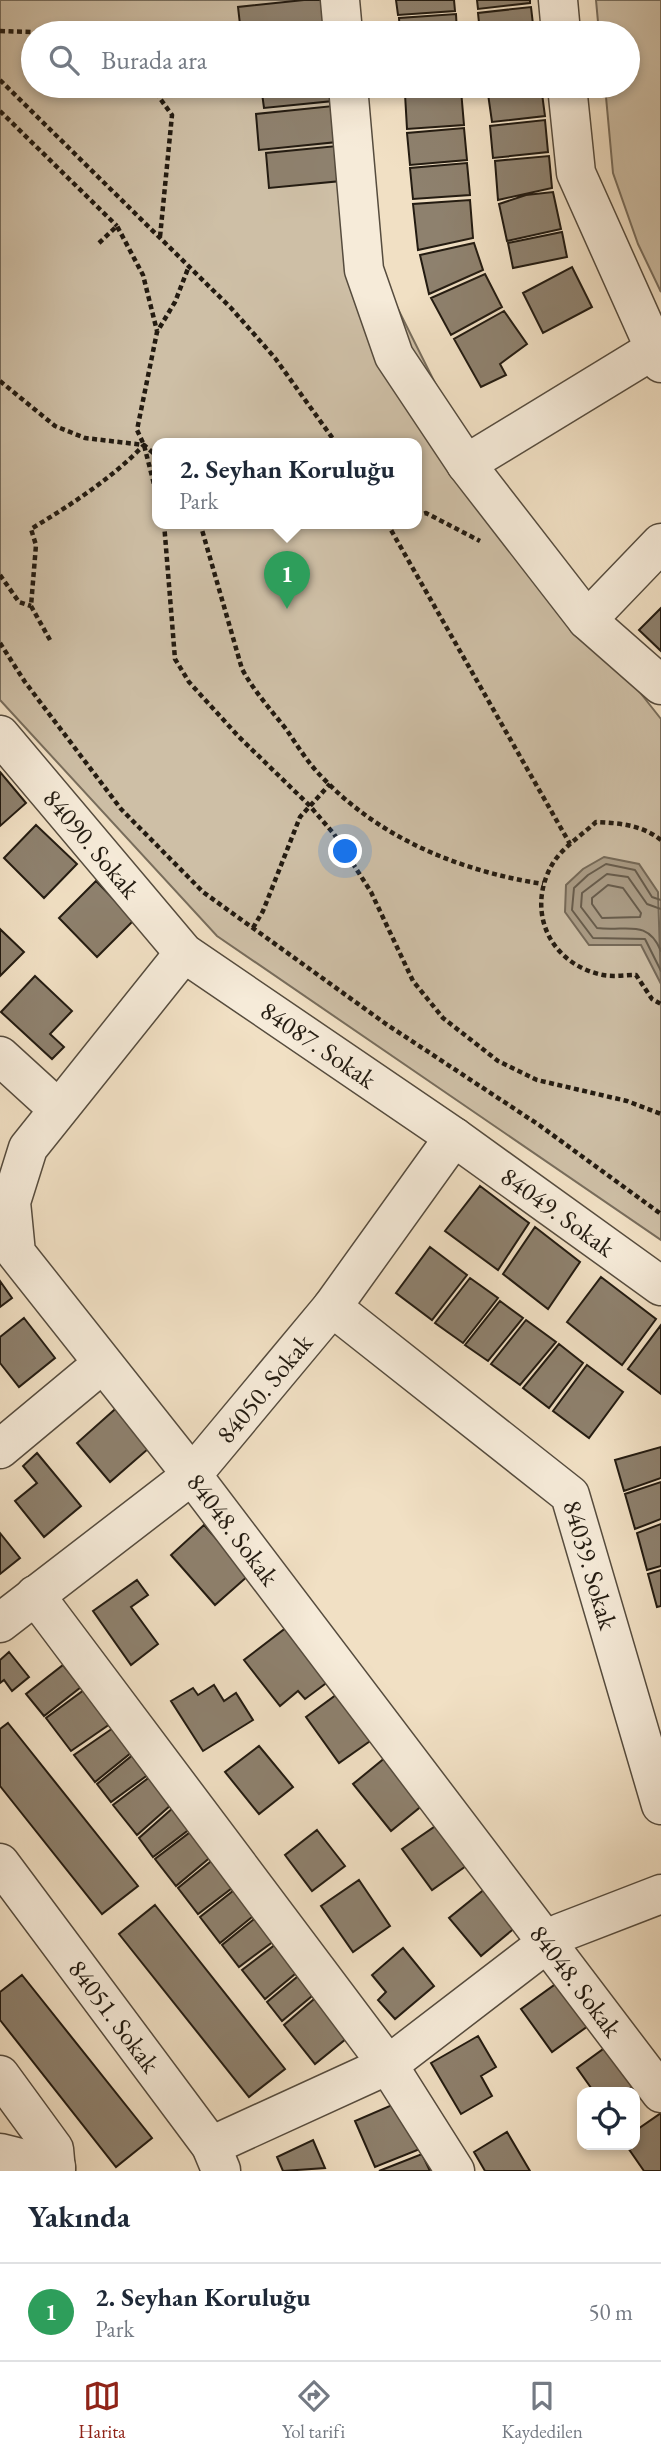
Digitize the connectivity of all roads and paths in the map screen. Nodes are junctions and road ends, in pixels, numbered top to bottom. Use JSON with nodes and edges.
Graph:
{"nodes":[{"id":1,"x":340,"y":0,"type":"edge"},
{"id":2,"x":558,"y":0,"type":"edge"},
{"id":3,"x":342,"y":21,"type":"edge"},
{"id":4,"x":560,"y":21,"type":"edge"},
{"id":5,"x":0,"y":31,"type":"edge"},
{"id":6,"x":21,"y":32,"type":"edge"},
{"id":7,"x":0,"y":80,"type":"edge"},
{"id":8,"x":160,"y":98,"type":"edge"},
{"id":9,"x":349,"y":98,"type":"edge"},
{"id":10,"x":568,"y":98,"type":"edge"},
{"id":11,"x":0,"y":111,"type":"edge"},
{"id":12,"x":117,"y":226,"type":"junction"},
{"id":13,"x":160,"y":237,"type":"junction"},
{"id":14,"x":99,"y":243,"type":"dead end"},
{"id":15,"x":189,"y":266,"type":"junction"},
{"id":16,"x":157,"y":332,"type":"junction"},
{"id":17,"x":657,"y":356,"type":"edge"},
{"id":18,"x":0,"y":381,"type":"edge"},
{"id":19,"x":332,"y":438,"type":"edge"},
{"id":20,"x":144,"y":445,"type":"junction"},
{"id":21,"x":152,"y":452,"type":"edge"},
{"id":22,"x":466,"y":464,"type":"junction"},
{"id":23,"x":152,"y":476,"type":"edge"},
{"id":24,"x":422,"y":514,"type":"edge"},
{"id":25,"x":164,"y":529,"type":"edge"},
{"id":26,"x":202,"y":529,"type":"edge"},
{"id":27,"x":393,"y":529,"type":"edge"},
{"id":28,"x":661,"y":543,"type":"edge"},
{"id":29,"x":491,"y":548,"type":"dead end"},
{"id":30,"x":0,"y":575,"type":"edge"},
{"id":31,"x":31,"y":606,"type":"junction"},
{"id":32,"x":587,"y":620,"type":"junction"},
{"id":33,"x":50,"y":640,"type":"dead end"},
{"id":34,"x":0,"y":643,"type":"edge"},
{"id":35,"x":661,"y":685,"type":"edge"},
{"id":36,"x":0,"y":736,"type":"edge"},
{"id":37,"x":330,"y":784,"type":"junction"},
{"id":38,"x":311,"y":806,"type":"junction"},
{"id":39,"x":661,"y":840,"type":"edge"},
{"id":40,"x":570,"y":844,"type":"junction"},
{"id":41,"x":543,"y":884,"type":"junction"},
{"id":42,"x":253,"y":928,"type":"junction"},
{"id":43,"x":184,"y":953,"type":"junction"},
{"id":44,"x":661,"y":1004,"type":"edge"},
{"id":45,"x":0,"y":1056,"type":"edge"},
{"id":46,"x":57,"y":1108,"type":"junction"},
{"id":47,"x":661,"y":1114,"type":"edge"},
{"id":48,"x":454,"y":1137,"type":"junction"},
{"id":49,"x":661,"y":1214,"type":"edge"},
{"id":50,"x":661,"y":1286,"type":"edge"},
{"id":51,"x":332,"y":1307,"type":"junction"},
{"id":52,"x":102,"y":1364,"type":"junction"},
{"id":53,"x":3,"y":1440,"type":"edge"},
{"id":54,"x":192,"y":1475,"type":"junction"},
{"id":55,"x":35,"y":1595,"type":"junction"},
{"id":56,"x":0,"y":1623,"type":"edge"},
{"id":57,"x":661,"y":1805,"type":"edge"},
{"id":58,"x":0,"y":1863,"type":"edge"},
{"id":59,"x":661,"y":1894,"type":"edge"},
{"id":60,"x":548,"y":1944,"type":"junction"},
{"id":61,"x":388,"y":2065,"type":"junction"},
{"id":62,"x":0,"y":2075,"type":"edge"},
{"id":63,"x":661,"y":2093,"type":"edge"},
{"id":64,"x":0,"y":2153,"type":"edge"},
{"id":65,"x":217,"y":2159,"type":"edge"},
{"id":66,"x":56,"y":2169,"type":"edge"},
{"id":67,"x":455,"y":2171,"type":"edge"}],
"edges":[{"from":1,"to":3,"type":"street"},
{"from":2,"to":4,"type":"street"},
{"from":5,"to":6,"type":"path"},
{"from":7,"to":13,"type":"path"},
{"from":8,"to":13,"type":"path"},
{"from":9,"to":22,"type":"street"},
{"from":10,"to":17,"type":"street"},
{"from":11,"to":12,"type":"path"},
{"from":12,"to":14,"type":"path"},
{"from":12,"to":16,"type":"path"},
{"from":13,"to":15,"type":"path"},
{"from":15,"to":16,"type":"path"},
{"from":15,"to":19,"type":"path"},
{"from":16,"to":20,"type":"path"},
{"from":17,"to":22,"type":"street"},
{"from":18,"to":20,"type":"path"},
{"from":20,"to":21,"type":"path"},
{"from":20,"to":23,"type":"path"},
{"from":20,"to":31,"type":"path"},
{"from":22,"to":32,"type":"street"},
{"from":24,"to":29,"type":"path"},
{"from":25,"to":38,"type":"path"},
{"from":26,"to":37,"type":"path"},
{"from":27,"to":40,"type":"path"},
{"from":28,"to":32,"type":"street"},
{"from":30,"to":31,"type":"path"},
{"from":31,"to":33,"type":"path"},
{"from":32,"to":35,"type":"street"},
{"from":34,"to":42,"type":"path"},
{"from":36,"to":43,"type":"street","name":"84090. Sokak"},
{"from":37,"to":38,"type":"path"},
{"from":37,"to":41,"type":"path"},
{"from":38,"to":42,"type":"path"},
{"from":38,"to":47,"type":"path"},
{"from":39,"to":40,"type":"path"},
{"from":40,"to":41,"type":"path"},
{"from":41,"to":44,"type":"path"},
{"from":42,"to":49,"type":"path"},
{"from":43,"to":46,"type":"street","name":"84048. Sokak"},
{"from":43,"to":48,"type":"street","name":"84087. Sokak"},
{"from":45,"to":46,"type":"street"},
{"from":46,"to":52,"type":"street","name":"84048. Sokak"},
{"from":48,"to":50,"type":"street","name":"84049. Sokak"},
{"from":48,"to":51,"type":"street","name":"84050. Sokak"},
{"from":51,"to":54,"type":"street","name":"84050. Sokak"},
{"from":51,"to":57,"type":"street","name":"84039. Sokak"},
{"from":52,"to":53,"type":"street"},
{"from":52,"to":54,"type":"street","name":"84048. Sokak"},
{"from":54,"to":55,"type":"street","name":"84050. Sokak"},
{"from":54,"to":60,"type":"street","name":"84048. Sokak"},
{"from":55,"to":56,"type":"street","name":"84050. Sokak"},
{"from":55,"to":61,"type":"street"},
{"from":58,"to":65,"type":"street","name":"84051. Sokak"},
{"from":59,"to":60,"type":"street"},
{"from":60,"to":61,"type":"street"},
{"from":60,"to":63,"type":"street","name":"84048. Sokak"},
{"from":61,"to":65,"type":"street"},
{"from":61,"to":67,"type":"street"},
{"from":62,"to":66,"type":"street"},
{"from":64,"to":66,"type":"street"}]}
